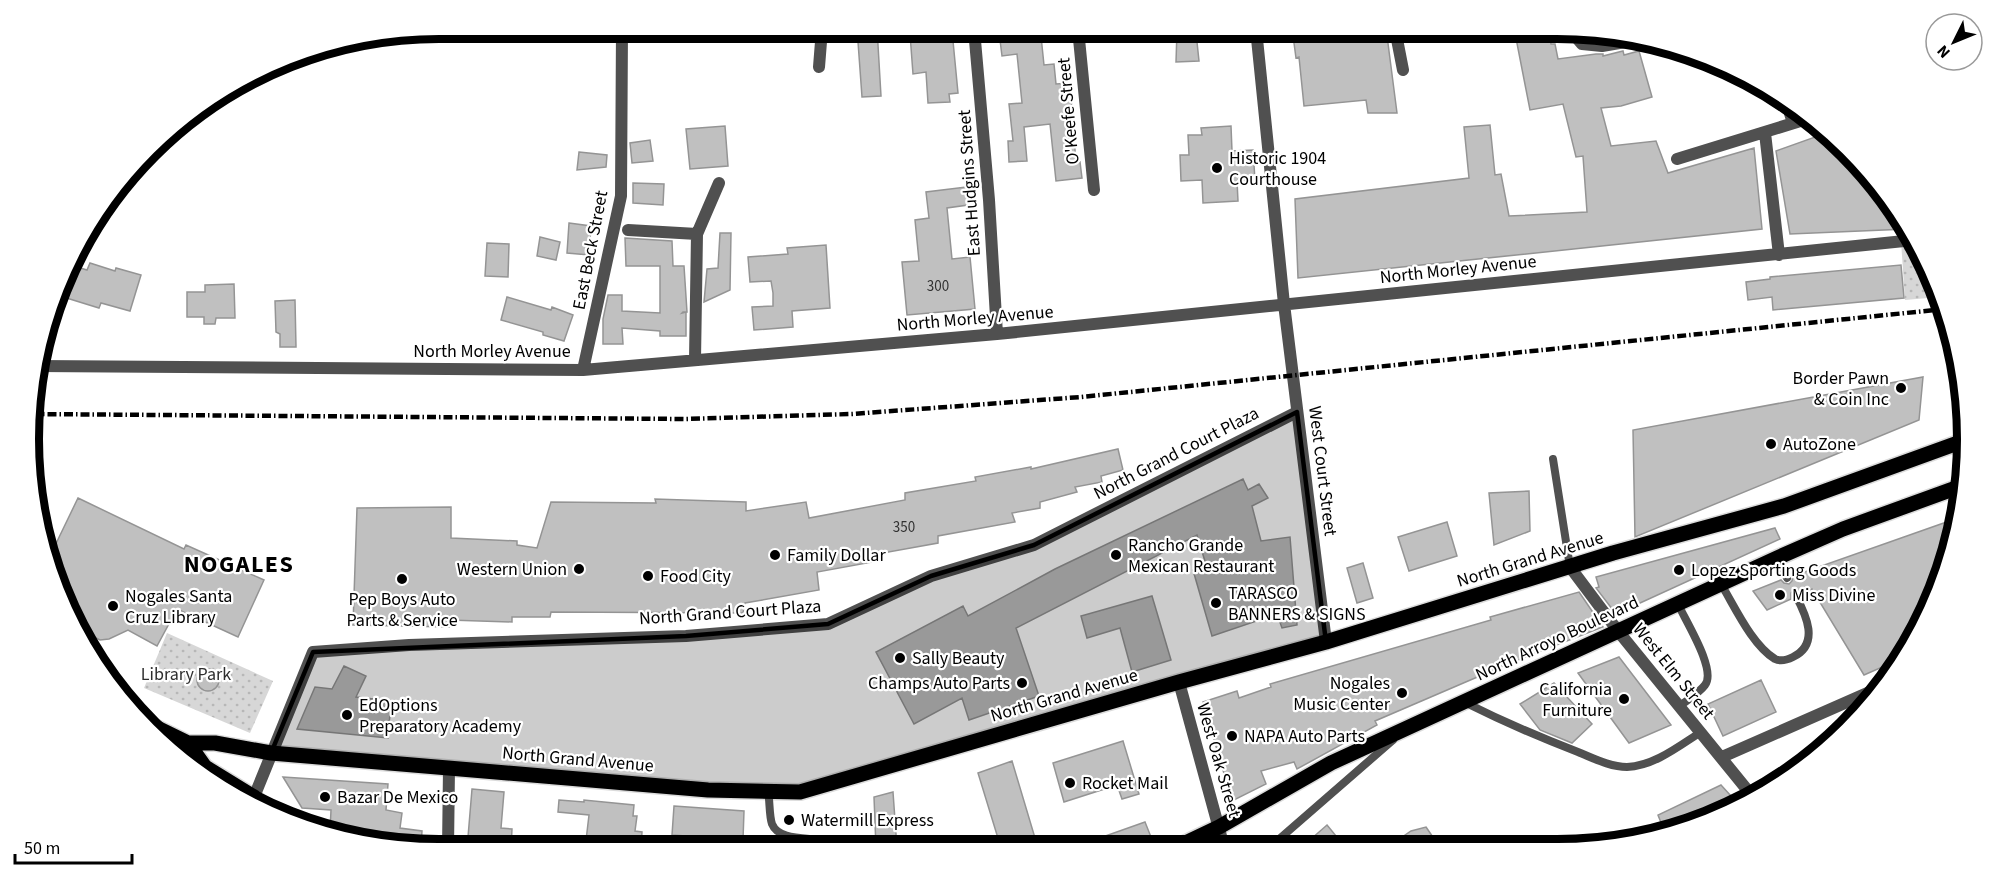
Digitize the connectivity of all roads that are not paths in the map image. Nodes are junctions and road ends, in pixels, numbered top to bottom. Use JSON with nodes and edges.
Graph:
{"nodes":[{"id":1,"x":622,"y":39,"type":"edge"},
{"id":2,"x":821,"y":39,"type":"edge"},
{"id":3,"x":975,"y":39,"type":"edge"},
{"id":4,"x":1079,"y":39,"type":"edge"},
{"id":5,"x":1257,"y":39,"type":"edge"},
{"id":6,"x":1397,"y":39,"type":"edge"},
{"id":7,"x":1578,"y":40,"type":"edge"},
{"id":8,"x":1616,"y":43,"type":"edge"},
{"id":9,"x":819,"y":68,"type":"dead end"},
{"id":10,"x":1403,"y":70,"type":"dead end"},
{"id":11,"x":1790,"y":114,"type":"edge"},
{"id":12,"x":1800,"y":121,"type":"edge"},
{"id":13,"x":1793,"y":123,"type":"junction"},
{"id":14,"x":1765,"y":133,"type":"junction"},
{"id":15,"x":1677,"y":159,"type":"dead end"},
{"id":16,"x":719,"y":183,"type":"dead end"},
{"id":17,"x":1094,"y":190,"type":"dead end"},
{"id":18,"x":628,"y":230,"type":"dead end"},
{"id":19,"x":697,"y":234,"type":"junction"},
{"id":20,"x":1904,"y":241,"type":"edge"},
{"id":21,"x":1779,"y":255,"type":"junction"},
{"id":22,"x":1284,"y":304,"type":"junction"},
{"id":23,"x":997,"y":334,"type":"junction"},
{"id":24,"x":695,"y":360,"type":"junction"},
{"id":25,"x":46,"y":366,"type":"edge"},
{"id":26,"x":583,"y":370,"type":"junction"},
{"id":27,"x":1297,"y":412,"type":"junction"},
{"id":28,"x":1957,"y":443,"type":"edge"},
{"id":29,"x":1553,"y":459,"type":"dead end"},
{"id":30,"x":1954,"y":489,"type":"edge"},
{"id":31,"x":1777,"y":558,"type":"junction"},
{"id":32,"x":1570,"y":567,"type":"junction"},
{"id":33,"x":1787,"y":578,"type":"dead end"},
{"id":34,"x":1721,"y":584,"type":"junction"},
{"id":35,"x":1796,"y":596,"type":"dead end"},
{"id":36,"x":1678,"y":604,"type":"junction"},
{"id":37,"x":1618,"y":631,"type":"junction"},
{"id":38,"x":1326,"y":642,"type":"junction"},
{"id":39,"x":1179,"y":682,"type":"junction"},
{"id":40,"x":1865,"y":694,"type":"edge"},
{"id":41,"x":1464,"y":702,"type":"junction"},
{"id":42,"x":1680,"y":706,"type":"junction"},
{"id":43,"x":1407,"y":728,"type":"junction"},
{"id":44,"x":1701,"y":732,"type":"junction"},
{"id":45,"x":187,"y":749,"type":"edge"},
{"id":46,"x":271,"y":753,"type":"junction"},
{"id":47,"x":1722,"y":757,"type":"junction"},
{"id":48,"x":449,"y":768,"type":"junction"},
{"id":49,"x":1748,"y":790,"type":"edge"},
{"id":50,"x":768,"y":791,"type":"junction"},
{"id":51,"x":255,"y":794,"type":"edge"},
{"id":52,"x":1219,"y":828,"type":"junction"},
{"id":53,"x":448,"y":839,"type":"edge"},
{"id":54,"x":819,"y":839,"type":"edge"},
{"id":55,"x":1195,"y":839,"type":"edge"},
{"id":56,"x":1222,"y":839,"type":"edge"},
{"id":57,"x":1279,"y":839,"type":"edge"}],
"edges":[{"from":1,"to":26,"type":"street","name":"East Beck Street"},
{"from":2,"to":9,"type":"street"},
{"from":3,"to":23,"type":"street","name":"East Hudgins Street"},
{"from":4,"to":17,"type":"street","name":"O'Keefe Street"},
{"from":5,"to":22,"type":"street","name":"West Court Street"},
{"from":6,"to":10,"type":"street"},
{"from":7,"to":8,"type":"street"},
{"from":11,"to":13,"type":"street"},
{"from":12,"to":13,"type":"street"},
{"from":13,"to":14,"type":"street"},
{"from":14,"to":15,"type":"street"},
{"from":14,"to":21,"type":"street"},
{"from":16,"to":19,"type":"street"},
{"from":18,"to":19,"type":"street"},
{"from":19,"to":24,"type":"street"},
{"from":20,"to":21,"type":"street","name":"North Morley Avenue"},
{"from":21,"to":22,"type":"street","name":"North Morley Avenue"},
{"from":22,"to":23,"type":"street","name":"North Morley Avenue"},
{"from":22,"to":27,"type":"street","name":"West Court Street"},
{"from":23,"to":24,"type":"street","name":"North Morley Avenue"},
{"from":24,"to":26,"type":"street","name":"North Morley Avenue"},
{"from":25,"to":26,"type":"street","name":"North Morley Avenue"},
{"from":27,"to":38,"type":"street","name":"West Court Street"},
{"from":27,"to":46,"type":"street","name":"North Grand Court Plaza"},
{"from":28,"to":32,"type":"main road","name":"North Grand Avenue"},
{"from":29,"to":32,"type":"lane"},
{"from":30,"to":31,"type":"main road","name":"North Arroyo Boulevard"},
{"from":31,"to":33,"type":"lane"},
{"from":31,"to":34,"type":"main road","name":"North Arroyo Boulevard"},
{"from":32,"to":37,"type":"street","name":"West Elm Street"},
{"from":32,"to":38,"type":"main road","name":"North Grand Avenue"},
{"from":34,"to":35,"type":"lane"},
{"from":34,"to":36,"type":"main road","name":"North Arroyo Boulevard"},
{"from":36,"to":37,"type":"main road","name":"North Arroyo Boulevard"},
{"from":36,"to":42,"type":"lane"},
{"from":37,"to":41,"type":"main road","name":"North Arroyo Boulevard"},
{"from":37,"to":42,"type":"street","name":"West Elm Street"},
{"from":38,"to":39,"type":"main road","name":"North Grand Avenue"},
{"from":39,"to":50,"type":"main road","name":"North Grand Avenue"},
{"from":39,"to":52,"type":"street","name":"West Oak Street"},
{"from":40,"to":47,"type":"street"},
{"from":41,"to":43,"type":"main road","name":"North Arroyo Boulevard"},
{"from":41,"to":44,"type":"lane"},
{"from":42,"to":44,"type":"street","name":"West Elm Street"},
{"from":43,"to":52,"type":"main road","name":"North Arroyo Boulevard"},
{"from":43,"to":57,"type":"lane"},
{"from":44,"to":47,"type":"street","name":"West Elm Street"},
{"from":45,"to":46,"type":"main road","name":"North Grand Avenue"},
{"from":46,"to":48,"type":"main road","name":"North Grand Avenue"},
{"from":46,"to":51,"type":"street","name":"North Grand Court Plaza"},
{"from":47,"to":49,"type":"street","name":"West Elm Street"},
{"from":48,"to":50,"type":"main road","name":"North Grand Avenue"},
{"from":48,"to":53,"type":"street"},
{"from":50,"to":54,"type":"lane"},
{"from":52,"to":55,"type":"main road","name":"North Arroyo Boulevard"},
{"from":52,"to":56,"type":"street","name":"West Oak Street"}]}
